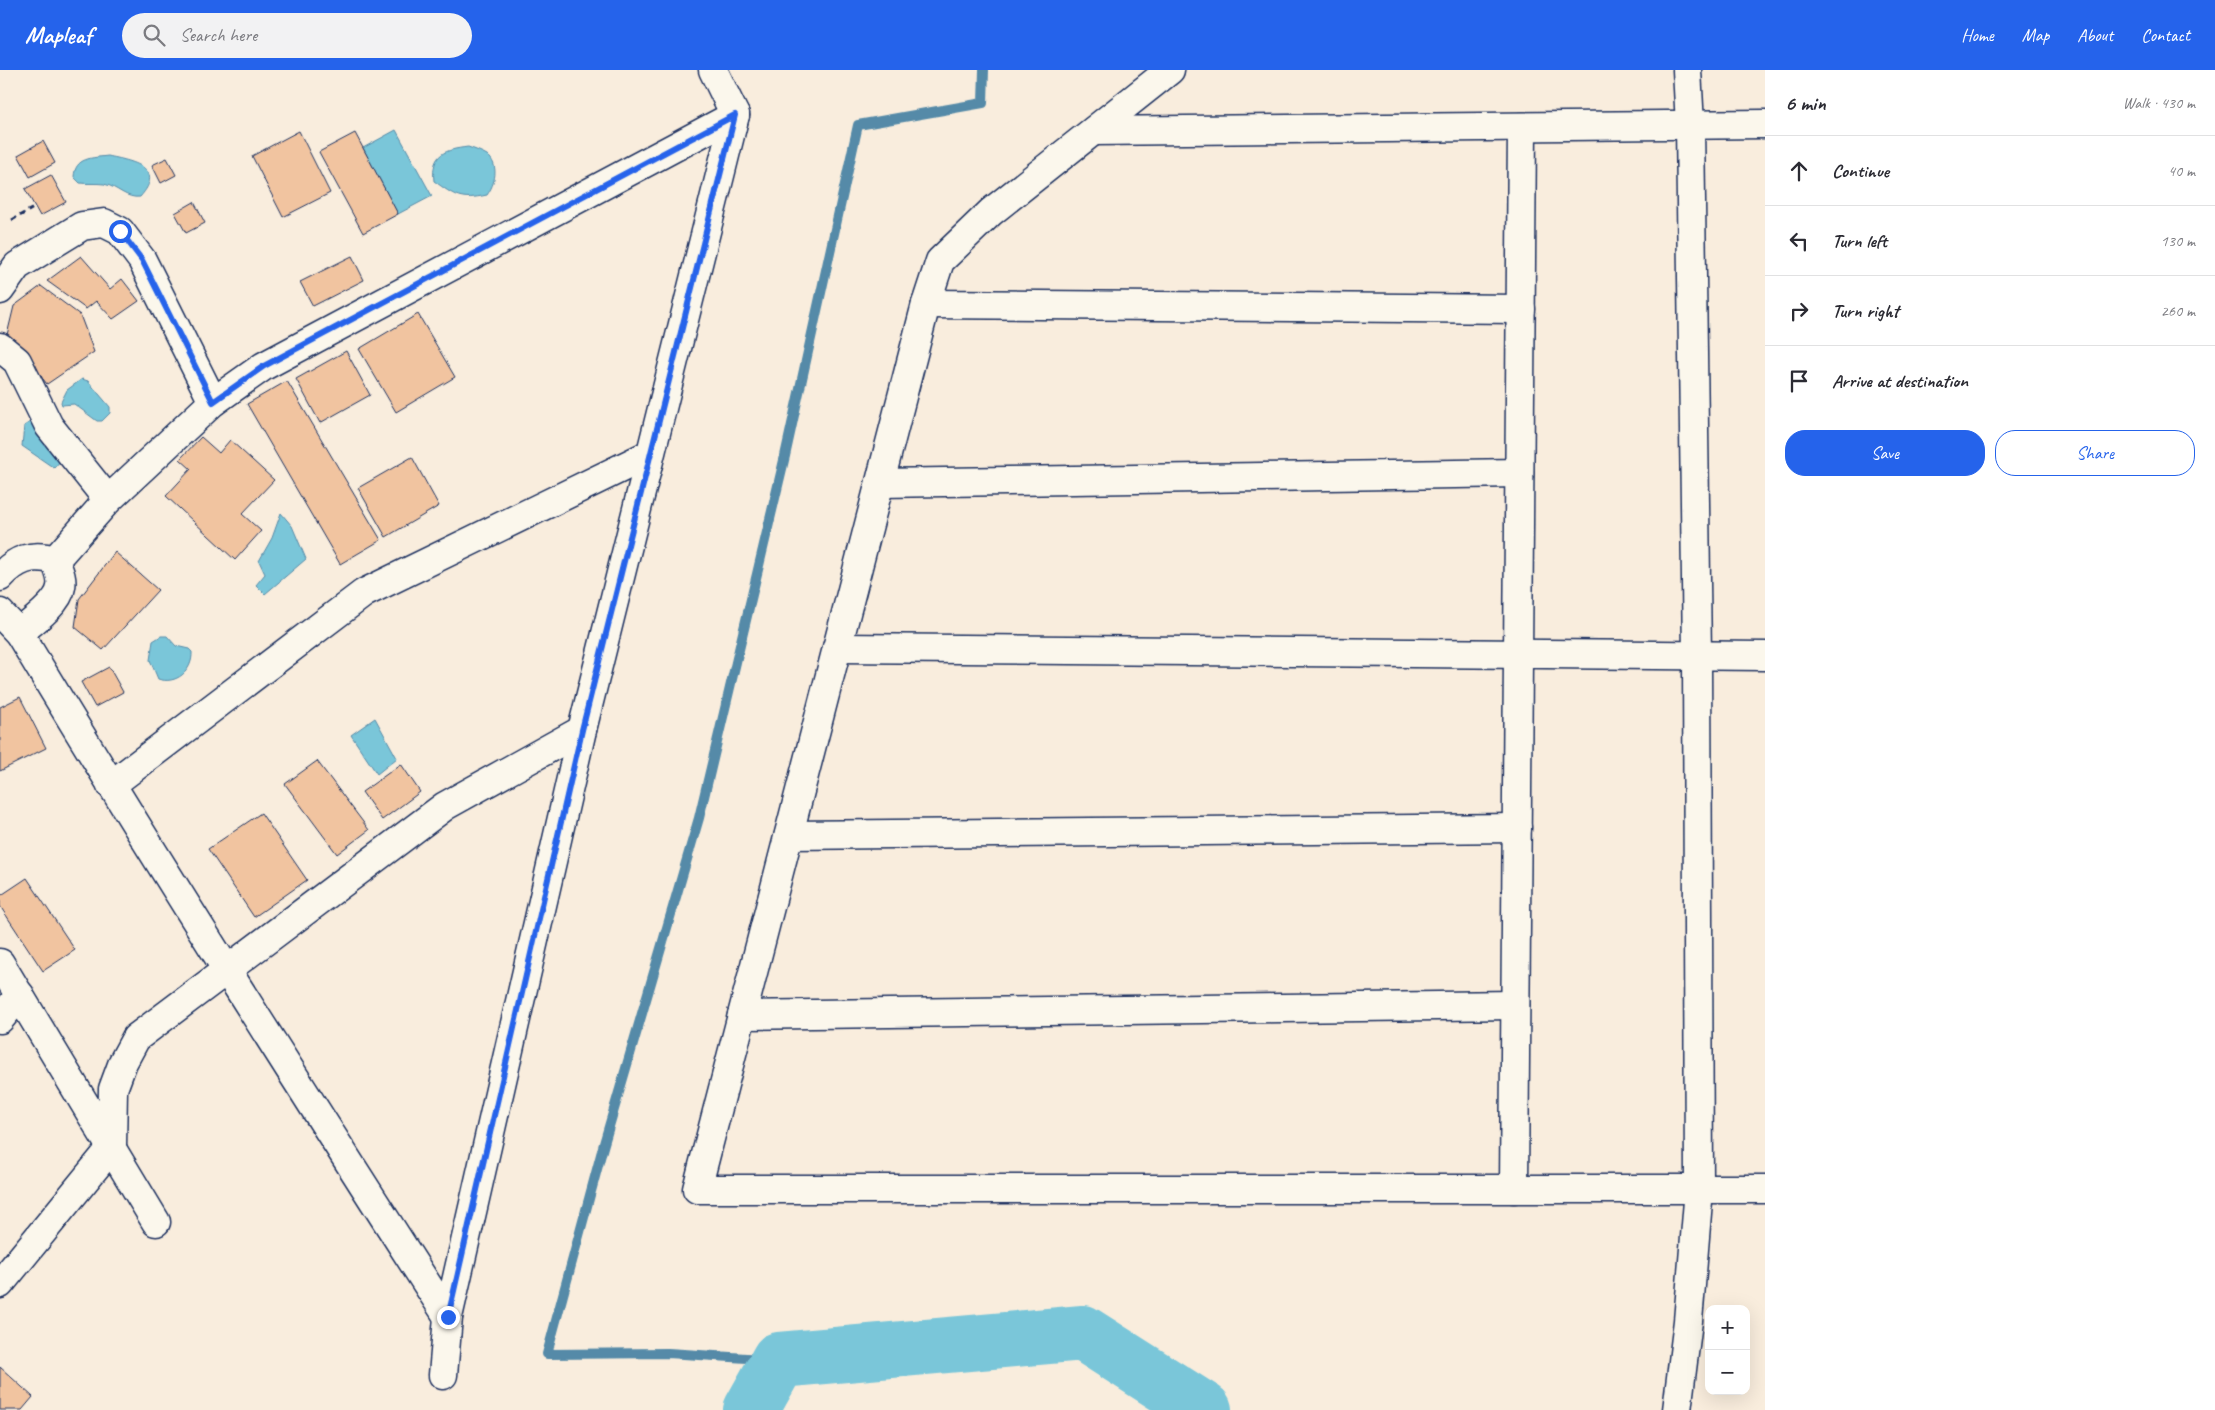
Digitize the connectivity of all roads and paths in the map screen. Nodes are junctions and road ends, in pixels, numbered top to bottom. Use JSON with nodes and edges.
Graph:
{"nodes":[{"id":1,"x":713,"y":70,"type":"edge"},
{"id":2,"x":1170,"y":70,"type":"edge"},
{"id":3,"x":1687,"y":70,"type":"edge"},
{"id":4,"x":735,"y":115,"type":"junction"},
{"id":5,"x":1765,"y":124,"type":"edge"},
{"id":6,"x":1690,"y":125,"type":"junction"},
{"id":7,"x":1522,"y":127,"type":"junction"},
{"id":8,"x":1094,"y":131,"type":"junction"},
{"id":9,"x":35,"y":207,"type":"dead end"},
{"id":10,"x":12,"y":220,"type":"dead end"},
{"id":11,"x":0,"y":290,"type":"edge"},
{"id":12,"x":926,"y":304,"type":"junction"},
{"id":13,"x":1521,"y":309,"type":"junction"},
{"id":14,"x":0,"y":347,"type":"edge"},
{"id":15,"x":213,"y":402,"type":"junction"},
{"id":16,"x":650,"y":454,"type":"junction"},
{"id":17,"x":1519,"y":473,"type":"junction"},
{"id":18,"x":880,"y":483,"type":"junction"},
{"id":19,"x":108,"y":500,"type":"junction"},
{"id":20,"x":55,"y":560,"type":"junction"},
{"id":21,"x":0,"y":577,"type":"edge"},
{"id":22,"x":0,"y":613,"type":"edge"},
{"id":23,"x":19,"y":633,"type":"junction"},
{"id":24,"x":837,"y":648,"type":"junction"},
{"id":25,"x":1518,"y":655,"type":"junction"},
{"id":26,"x":1697,"y":656,"type":"junction"},
{"id":27,"x":1765,"y":656,"type":"edge"},
{"id":28,"x":582,"y":730,"type":"junction"},
{"id":29,"x":111,"y":785,"type":"junction"},
{"id":30,"x":1517,"y":828,"type":"junction"},
{"id":31,"x":788,"y":835,"type":"junction"},
{"id":32,"x":0,"y":963,"type":"edge"},
{"id":33,"x":226,"y":972,"type":"junction"},
{"id":34,"x":20,"y":995,"type":"junction"},
{"id":35,"x":1515,"y":1004,"type":"junction"},
{"id":36,"x":742,"y":1015,"type":"junction"},
{"id":37,"x":0,"y":1020,"type":"edge"},
{"id":38,"x":112,"y":1147,"type":"junction"},
{"id":39,"x":1514,"y":1189,"type":"junction"},
{"id":40,"x":1700,"y":1189,"type":"junction"},
{"id":41,"x":1765,"y":1189,"type":"edge"},
{"id":42,"x":156,"y":1222,"type":"dead end"},
{"id":43,"x":0,"y":1284,"type":"edge"},
{"id":44,"x":448,"y":1317,"type":"junction"},
{"id":45,"x":443,"y":1375,"type":"dead end"},
{"id":46,"x":1678,"y":1410,"type":"edge"}],
"edges":[{"from":1,"to":4,"type":"street"},
{"from":2,"to":8,"type":"street"},
{"from":3,"to":6,"type":"street"},
{"from":4,"to":15,"type":"street"},
{"from":4,"to":16,"type":"street"},
{"from":5,"to":6,"type":"street"},
{"from":6,"to":7,"type":"street"},
{"from":6,"to":26,"type":"street"},
{"from":7,"to":8,"type":"street"},
{"from":7,"to":13,"type":"street"},
{"from":8,"to":12,"type":"street"},
{"from":9,"to":10,"type":"path"},
{"from":11,"to":15,"type":"street"},
{"from":12,"to":13,"type":"street"},
{"from":12,"to":18,"type":"street"},
{"from":13,"to":17,"type":"street"},
{"from":14,"to":19,"type":"street"},
{"from":15,"to":19,"type":"street"},
{"from":16,"to":28,"type":"street"},
{"from":16,"to":29,"type":"street"},
{"from":17,"to":18,"type":"street"},
{"from":17,"to":25,"type":"street"},
{"from":18,"to":24,"type":"street"},
{"from":19,"to":20,"type":"street"},
{"from":20,"to":21,"type":"street"},
{"from":20,"to":23,"type":"street"},
{"from":22,"to":23,"type":"street"},
{"from":23,"to":29,"type":"street"},
{"from":24,"to":25,"type":"street"},
{"from":24,"to":31,"type":"street"},
{"from":25,"to":26,"type":"street"},
{"from":25,"to":30,"type":"street"},
{"from":26,"to":27,"type":"street"},
{"from":26,"to":40,"type":"street"},
{"from":28,"to":33,"type":"street"},
{"from":28,"to":44,"type":"street"},
{"from":29,"to":33,"type":"street"},
{"from":30,"to":31,"type":"street"},
{"from":30,"to":35,"type":"street"},
{"from":31,"to":36,"type":"street"},
{"from":32,"to":34,"type":"street"},
{"from":33,"to":38,"type":"street"},
{"from":33,"to":44,"type":"street"},
{"from":34,"to":37,"type":"street"},
{"from":34,"to":38,"type":"street"},
{"from":35,"to":36,"type":"street"},
{"from":35,"to":39,"type":"street"},
{"from":36,"to":39,"type":"street"},
{"from":38,"to":42,"type":"street"},
{"from":38,"to":43,"type":"street"},
{"from":39,"to":40,"type":"street"},
{"from":40,"to":41,"type":"street"},
{"from":40,"to":46,"type":"street"},
{"from":44,"to":45,"type":"street"}]}
